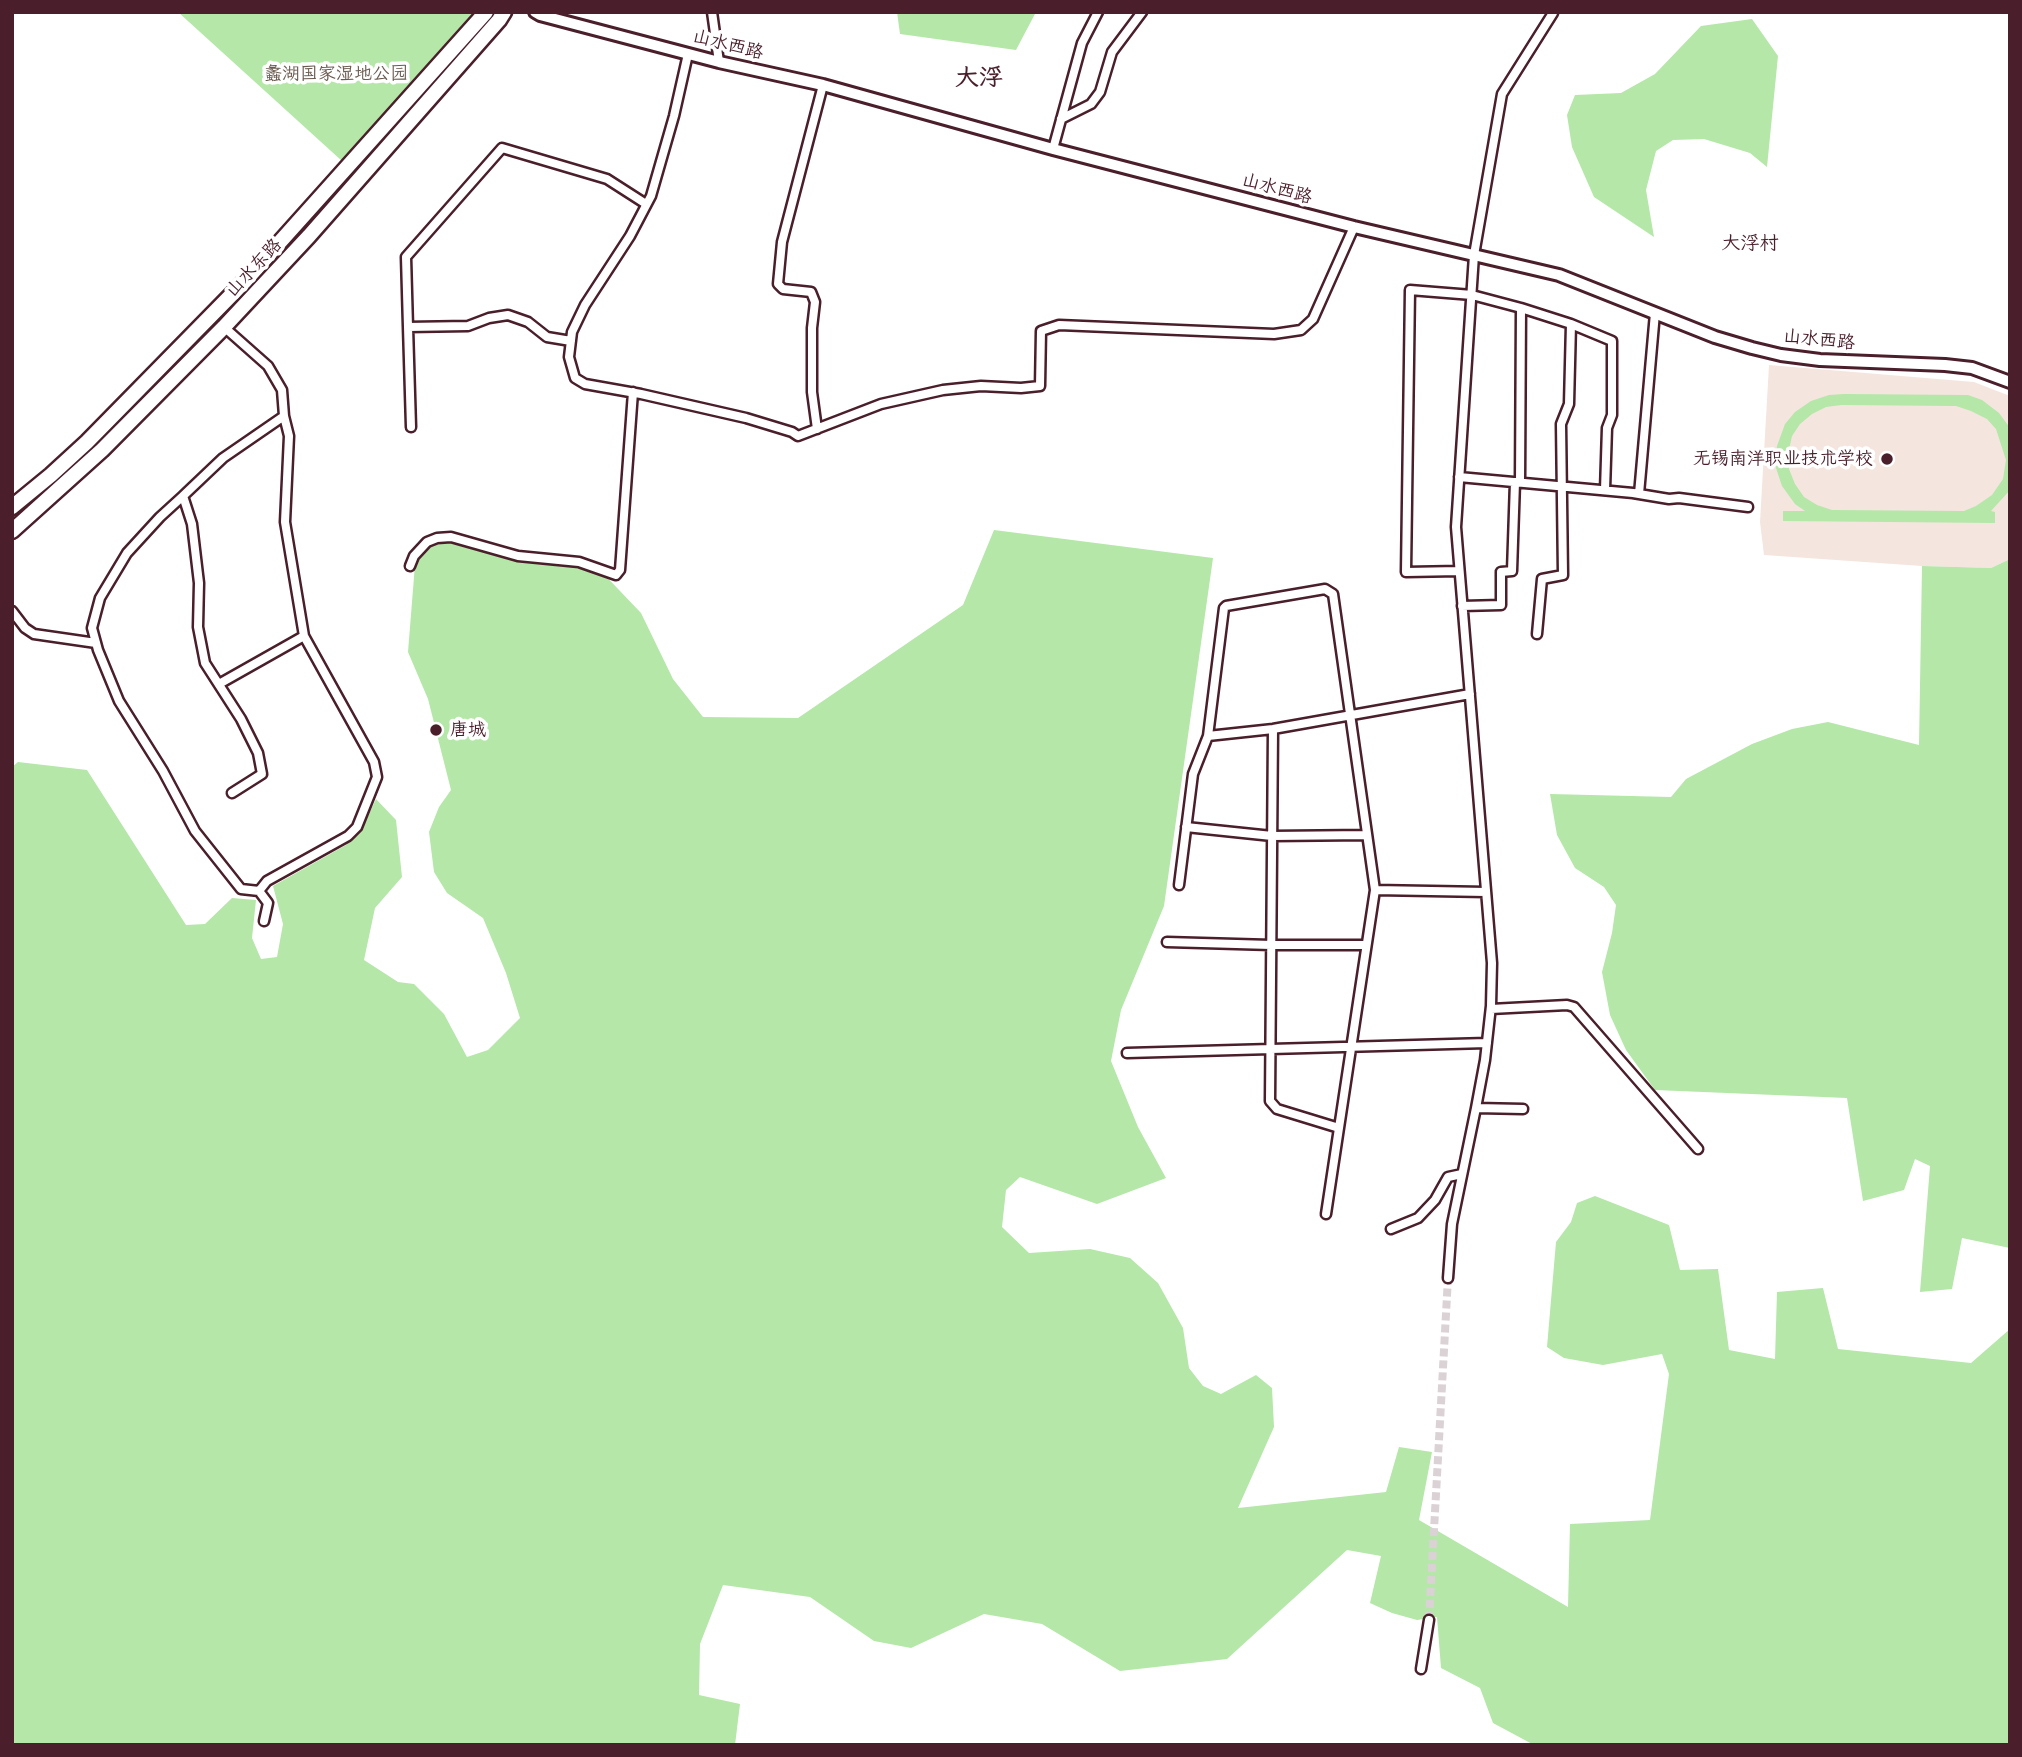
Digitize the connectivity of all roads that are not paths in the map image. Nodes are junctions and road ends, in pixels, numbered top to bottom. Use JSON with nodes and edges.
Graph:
{"nodes":[{"id":1,"x":486,"y":12,"type":"edge"},
{"id":2,"x":504,"y":12,"type":"edge"},
{"id":3,"x":535,"y":12,"type":"edge"},
{"id":4,"x":712,"y":12,"type":"edge"},
{"id":5,"x":1098,"y":12,"type":"edge"},
{"id":6,"x":1142,"y":12,"type":"edge"},
{"id":7,"x":1553,"y":13,"type":"edge"},
{"id":8,"x":688,"y":54,"type":"junction"},
{"id":9,"x":719,"y":62,"type":"junction"},
{"id":10,"x":823,"y":85,"type":"junction"},
{"id":11,"x":1061,"y":119,"type":"junction"},
{"id":12,"x":1053,"y":149,"type":"junction"},
{"id":13,"x":646,"y":204,"type":"junction"},
{"id":14,"x":1354,"y":227,"type":"junction"},
{"id":15,"x":1474,"y":255,"type":"junction"},
{"id":16,"x":1472,"y":295,"type":"junction"},
{"id":17,"x":1521,"y":307,"type":"junction"},
{"id":18,"x":1655,"y":313,"type":"junction"},
{"id":19,"x":1571,"y":324,"type":"junction"},
{"id":20,"x":224,"y":327,"type":"junction"},
{"id":21,"x":408,"y":327,"type":"junction"},
{"id":22,"x":571,"y":341,"type":"junction"},
{"id":23,"x":2010,"y":382,"type":"edge"},
{"id":24,"x":632,"y":392,"type":"junction"},
{"id":25,"x":284,"y":416,"type":"junction"},
{"id":26,"x":411,"y":427,"type":"dead end"},
{"id":27,"x":817,"y":429,"type":"junction"},
{"id":28,"x":1459,"y":477,"type":"junction"},
{"id":29,"x":1517,"y":482,"type":"junction"},
{"id":30,"x":1562,"y":486,"type":"junction"},
{"id":31,"x":1605,"y":490,"type":"junction"},
{"id":32,"x":1639,"y":494,"type":"junction"},
{"id":33,"x":183,"y":496,"type":"junction"},
{"id":34,"x":12,"y":507,"type":"edge"},
{"id":35,"x":1748,"y":507,"type":"dead end"},
{"id":36,"x":12,"y":531,"type":"edge"},
{"id":37,"x":410,"y":566,"type":"dead end"},
{"id":38,"x":1459,"y":570,"type":"junction"},
{"id":39,"x":1462,"y":606,"type":"junction"},
{"id":40,"x":12,"y":611,"type":"edge"},
{"id":41,"x":1537,"y":634,"type":"dead end"},
{"id":42,"x":304,"y":636,"type":"junction"},
{"id":43,"x":96,"y":643,"type":"junction"},
{"id":44,"x":219,"y":684,"type":"junction"},
{"id":45,"x":1470,"y":695,"type":"junction"},
{"id":46,"x":1350,"y":715,"type":"junction"},
{"id":47,"x":1273,"y":729,"type":"junction"},
{"id":48,"x":1208,"y":736,"type":"junction"},
{"id":49,"x":232,"y":793,"type":"dead end"},
{"id":50,"x":1186,"y":827,"type":"junction"},
{"id":51,"x":1367,"y":835,"type":"junction"},
{"id":52,"x":1272,"y":836,"type":"junction"},
{"id":53,"x":1179,"y":885,"type":"dead end"},
{"id":54,"x":1375,"y":890,"type":"junction"},
{"id":55,"x":259,"y":891,"type":"junction"},
{"id":56,"x":1486,"y":892,"type":"junction"},
{"id":57,"x":264,"y":921,"type":"dead end"},
{"id":58,"x":1167,"y":942,"type":"dead end"},
{"id":59,"x":1272,"y":945,"type":"junction"},
{"id":60,"x":1366,"y":945,"type":"junction"},
{"id":61,"x":1491,"y":1009,"type":"junction"},
{"id":62,"x":1486,"y":1043,"type":"junction"},
{"id":63,"x":1351,"y":1046,"type":"junction"},
{"id":64,"x":1270,"y":1049,"type":"junction"},
{"id":65,"x":1127,"y":1053,"type":"dead end"},
{"id":66,"x":1476,"y":1108,"type":"junction"},
{"id":67,"x":1523,"y":1110,"type":"dead end"},
{"id":68,"x":1339,"y":1128,"type":"junction"},
{"id":69,"x":1698,"y":1149,"type":"dead end"},
{"id":70,"x":1462,"y":1174,"type":"junction"},
{"id":71,"x":1326,"y":1214,"type":"dead end"},
{"id":72,"x":1391,"y":1229,"type":"dead end"},
{"id":73,"x":1448,"y":1278,"type":"tunnel mouth"},
{"id":74,"x":1429,"y":1620,"type":"tunnel mouth"},
{"id":75,"x":1421,"y":1669,"type":"dead end"}],
"edges":[{"from":1,"to":34,"type":"highway","name":"山水东路"},
{"from":2,"to":20,"type":"highway","name":"山水东路"},
{"from":3,"to":8,"type":"street","name":"山水西路"},
{"from":4,"to":9,"type":"street"},
{"from":5,"to":11,"type":"street"},
{"from":6,"to":11,"type":"street"},
{"from":7,"to":15,"type":"street"},
{"from":8,"to":9,"type":"street","name":"山水西路"},
{"from":8,"to":13,"type":"street"},
{"from":9,"to":10,"type":"street","name":"山水西路"},
{"from":10,"to":12,"type":"street","name":"山水西路"},
{"from":10,"to":27,"type":"street"},
{"from":11,"to":12,"type":"street"},
{"from":12,"to":14,"type":"street","name":"山水西路"},
{"from":13,"to":21,"type":"street"},
{"from":13,"to":22,"type":"street"},
{"from":14,"to":15,"type":"street","name":"山水西路"},
{"from":14,"to":27,"type":"street"},
{"from":15,"to":16,"type":"street"},
{"from":15,"to":18,"type":"street","name":"山水西路"},
{"from":16,"to":17,"type":"street"},
{"from":16,"to":28,"type":"street"},
{"from":16,"to":38,"type":"street"},
{"from":17,"to":19,"type":"street"},
{"from":17,"to":29,"type":"street"},
{"from":18,"to":23,"type":"street","name":"山水西路"},
{"from":18,"to":32,"type":"street"},
{"from":19,"to":30,"type":"street"},
{"from":19,"to":31,"type":"street"},
{"from":20,"to":25,"type":"street"},
{"from":20,"to":36,"type":"highway","name":"山水东路"},
{"from":21,"to":22,"type":"street"},
{"from":21,"to":26,"type":"street"},
{"from":22,"to":24,"type":"street"},
{"from":24,"to":27,"type":"street"},
{"from":24,"to":37,"type":"street"},
{"from":25,"to":33,"type":"street"},
{"from":25,"to":42,"type":"street"},
{"from":28,"to":29,"type":"street"},
{"from":28,"to":38,"type":"street"},
{"from":29,"to":30,"type":"street"},
{"from":29,"to":39,"type":"street"},
{"from":30,"to":31,"type":"street"},
{"from":30,"to":41,"type":"street"},
{"from":31,"to":32,"type":"street"},
{"from":32,"to":35,"type":"street"},
{"from":33,"to":43,"type":"street"},
{"from":33,"to":44,"type":"street"},
{"from":38,"to":39,"type":"street"},
{"from":39,"to":45,"type":"street"},
{"from":40,"to":43,"type":"street"},
{"from":42,"to":44,"type":"street"},
{"from":42,"to":55,"type":"street"},
{"from":43,"to":55,"type":"street"},
{"from":44,"to":49,"type":"street"},
{"from":45,"to":46,"type":"street"},
{"from":45,"to":56,"type":"street"},
{"from":46,"to":47,"type":"street"},
{"from":46,"to":48,"type":"street"},
{"from":46,"to":51,"type":"street"},
{"from":47,"to":48,"type":"street"},
{"from":47,"to":52,"type":"street"},
{"from":48,"to":50,"type":"street"},
{"from":50,"to":52,"type":"street"},
{"from":50,"to":53,"type":"street"},
{"from":51,"to":52,"type":"street"},
{"from":51,"to":54,"type":"street"},
{"from":52,"to":59,"type":"street"},
{"from":54,"to":56,"type":"street"},
{"from":54,"to":60,"type":"street"},
{"from":55,"to":57,"type":"street"},
{"from":56,"to":61,"type":"street"},
{"from":58,"to":59,"type":"street"},
{"from":59,"to":60,"type":"street"},
{"from":59,"to":64,"type":"street"},
{"from":60,"to":63,"type":"street"},
{"from":61,"to":62,"type":"street"},
{"from":61,"to":69,"type":"street"},
{"from":62,"to":63,"type":"street"},
{"from":62,"to":66,"type":"street"},
{"from":63,"to":64,"type":"street"},
{"from":63,"to":68,"type":"street"},
{"from":64,"to":65,"type":"street"},
{"from":64,"to":68,"type":"street"},
{"from":66,"to":67,"type":"street"},
{"from":66,"to":70,"type":"street"},
{"from":68,"to":71,"type":"street"},
{"from":70,"to":72,"type":"street"},
{"from":70,"to":73,"type":"street"},
{"from":74,"to":75,"type":"street"}]}
